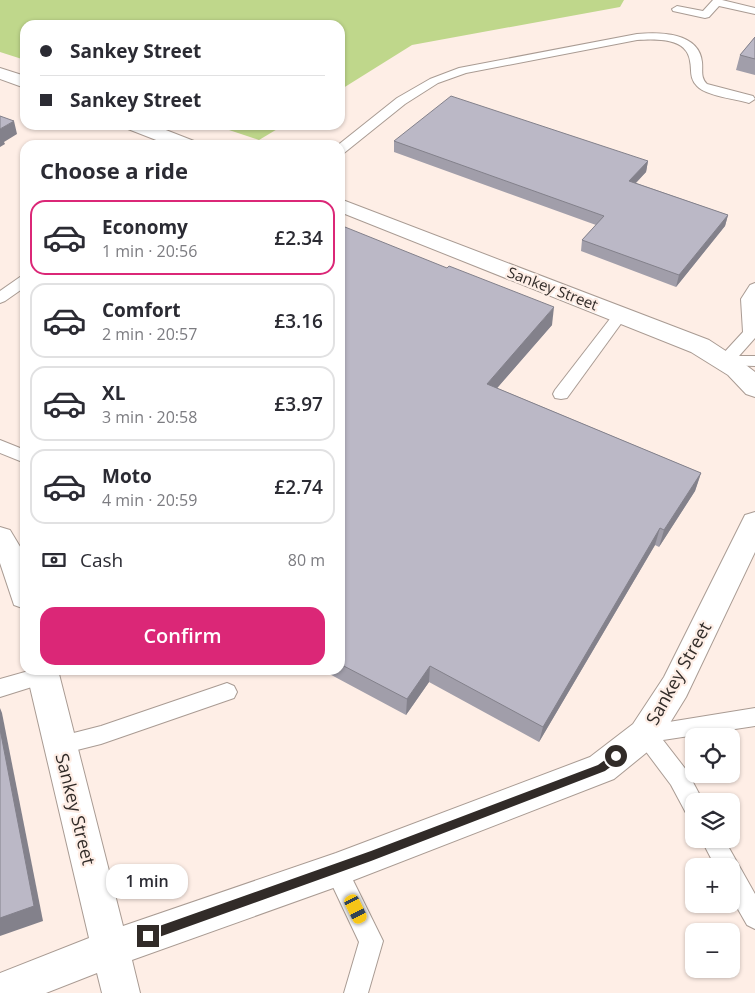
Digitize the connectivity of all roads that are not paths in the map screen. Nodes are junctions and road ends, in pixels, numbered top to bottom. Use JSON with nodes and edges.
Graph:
{"nodes":[{"id":1,"x":677,"y":9,"type":"dead end"},
{"id":2,"x":755,"y":11,"type":"edge"},
{"id":3,"x":0,"y":73,"type":"edge"},
{"id":4,"x":20,"y":80,"type":"edge"},
{"id":5,"x":749,"y":99,"type":"dead end"},
{"id":6,"x":149,"y":130,"type":"edge"},
{"id":7,"x":174,"y":140,"type":"edge"},
{"id":8,"x":345,"y":146,"type":"edge"},
{"id":9,"x":345,"y":207,"type":"edge"},
{"id":10,"x":20,"y":284,"type":"edge"},
{"id":11,"x":755,"y":288,"type":"edge"},
{"id":12,"x":0,"y":298,"type":"edge"},
{"id":13,"x":621,"y":314,"type":"junction"},
{"id":14,"x":726,"y":361,"type":"junction"},
{"id":15,"x":755,"y":361,"type":"edge"},
{"id":16,"x":755,"y":388,"type":"edge"},
{"id":17,"x":561,"y":394,"type":"dead end"},
{"id":18,"x":0,"y":446,"type":"edge"},
{"id":19,"x":20,"y":455,"type":"edge"},
{"id":20,"x":755,"y":523,"type":"edge"},
{"id":21,"x":0,"y":538,"type":"edge"},
{"id":22,"x":20,"y":576,"type":"edge"},
{"id":23,"x":37,"y":675,"type":"edge"},
{"id":24,"x":43,"y":675,"type":"edge"},
{"id":25,"x":0,"y":688,"type":"edge"},
{"id":26,"x":228,"y":692,"type":"dead end"},
{"id":27,"x":754,"y":718,"type":"edge"},
{"id":28,"x":645,"y":734,"type":"junction"},
{"id":29,"x":61,"y":746,"type":"junction"},
{"id":30,"x":687,"y":793,"type":"edge"},
{"id":31,"x":336,"y":870,"type":"junction"},
{"id":32,"x":740,"y":890,"type":"edge"},
{"id":33,"x":755,"y":917,"type":"edge"},
{"id":34,"x":110,"y":949,"type":"junction"},
{"id":35,"x":0,"y":992,"type":"edge"},
{"id":36,"x":121,"y":993,"type":"edge"},
{"id":37,"x":356,"y":993,"type":"edge"}],
"edges":[{"from":1,"to":2,"type":"lane"},
{"from":3,"to":4,"type":"street"},
{"from":5,"to":8,"type":"lane"},
{"from":6,"to":7,"type":"street"},
{"from":9,"to":13,"type":"street","name":"Sankey Street"},
{"from":10,"to":12,"type":"lane"},
{"from":11,"to":14,"type":"lane"},
{"from":13,"to":14,"type":"street","name":"Sankey Street"},
{"from":13,"to":17,"type":"lane"},
{"from":14,"to":15,"type":"lane"},
{"from":14,"to":16,"type":"street","name":"Sankey Street"},
{"from":18,"to":19,"type":"lane"},
{"from":20,"to":28,"type":"street","name":"Sankey Street"},
{"from":21,"to":22,"type":"street"},
{"from":23,"to":25,"type":"lane"},
{"from":24,"to":29,"type":"street","name":"Sankey Street"},
{"from":26,"to":29,"type":"lane"},
{"from":27,"to":28,"type":"lane"},
{"from":28,"to":30,"type":"lane"},
{"from":28,"to":31,"type":"street","name":"Sankey Street"},
{"from":29,"to":34,"type":"street","name":"Sankey Street"},
{"from":31,"to":34,"type":"street","name":"Sankey Street"},
{"from":31,"to":37,"type":"lane"},
{"from":32,"to":33,"type":"lane"},
{"from":34,"to":35,"type":"street"},
{"from":34,"to":36,"type":"street","name":"Sankey Street"}]}
